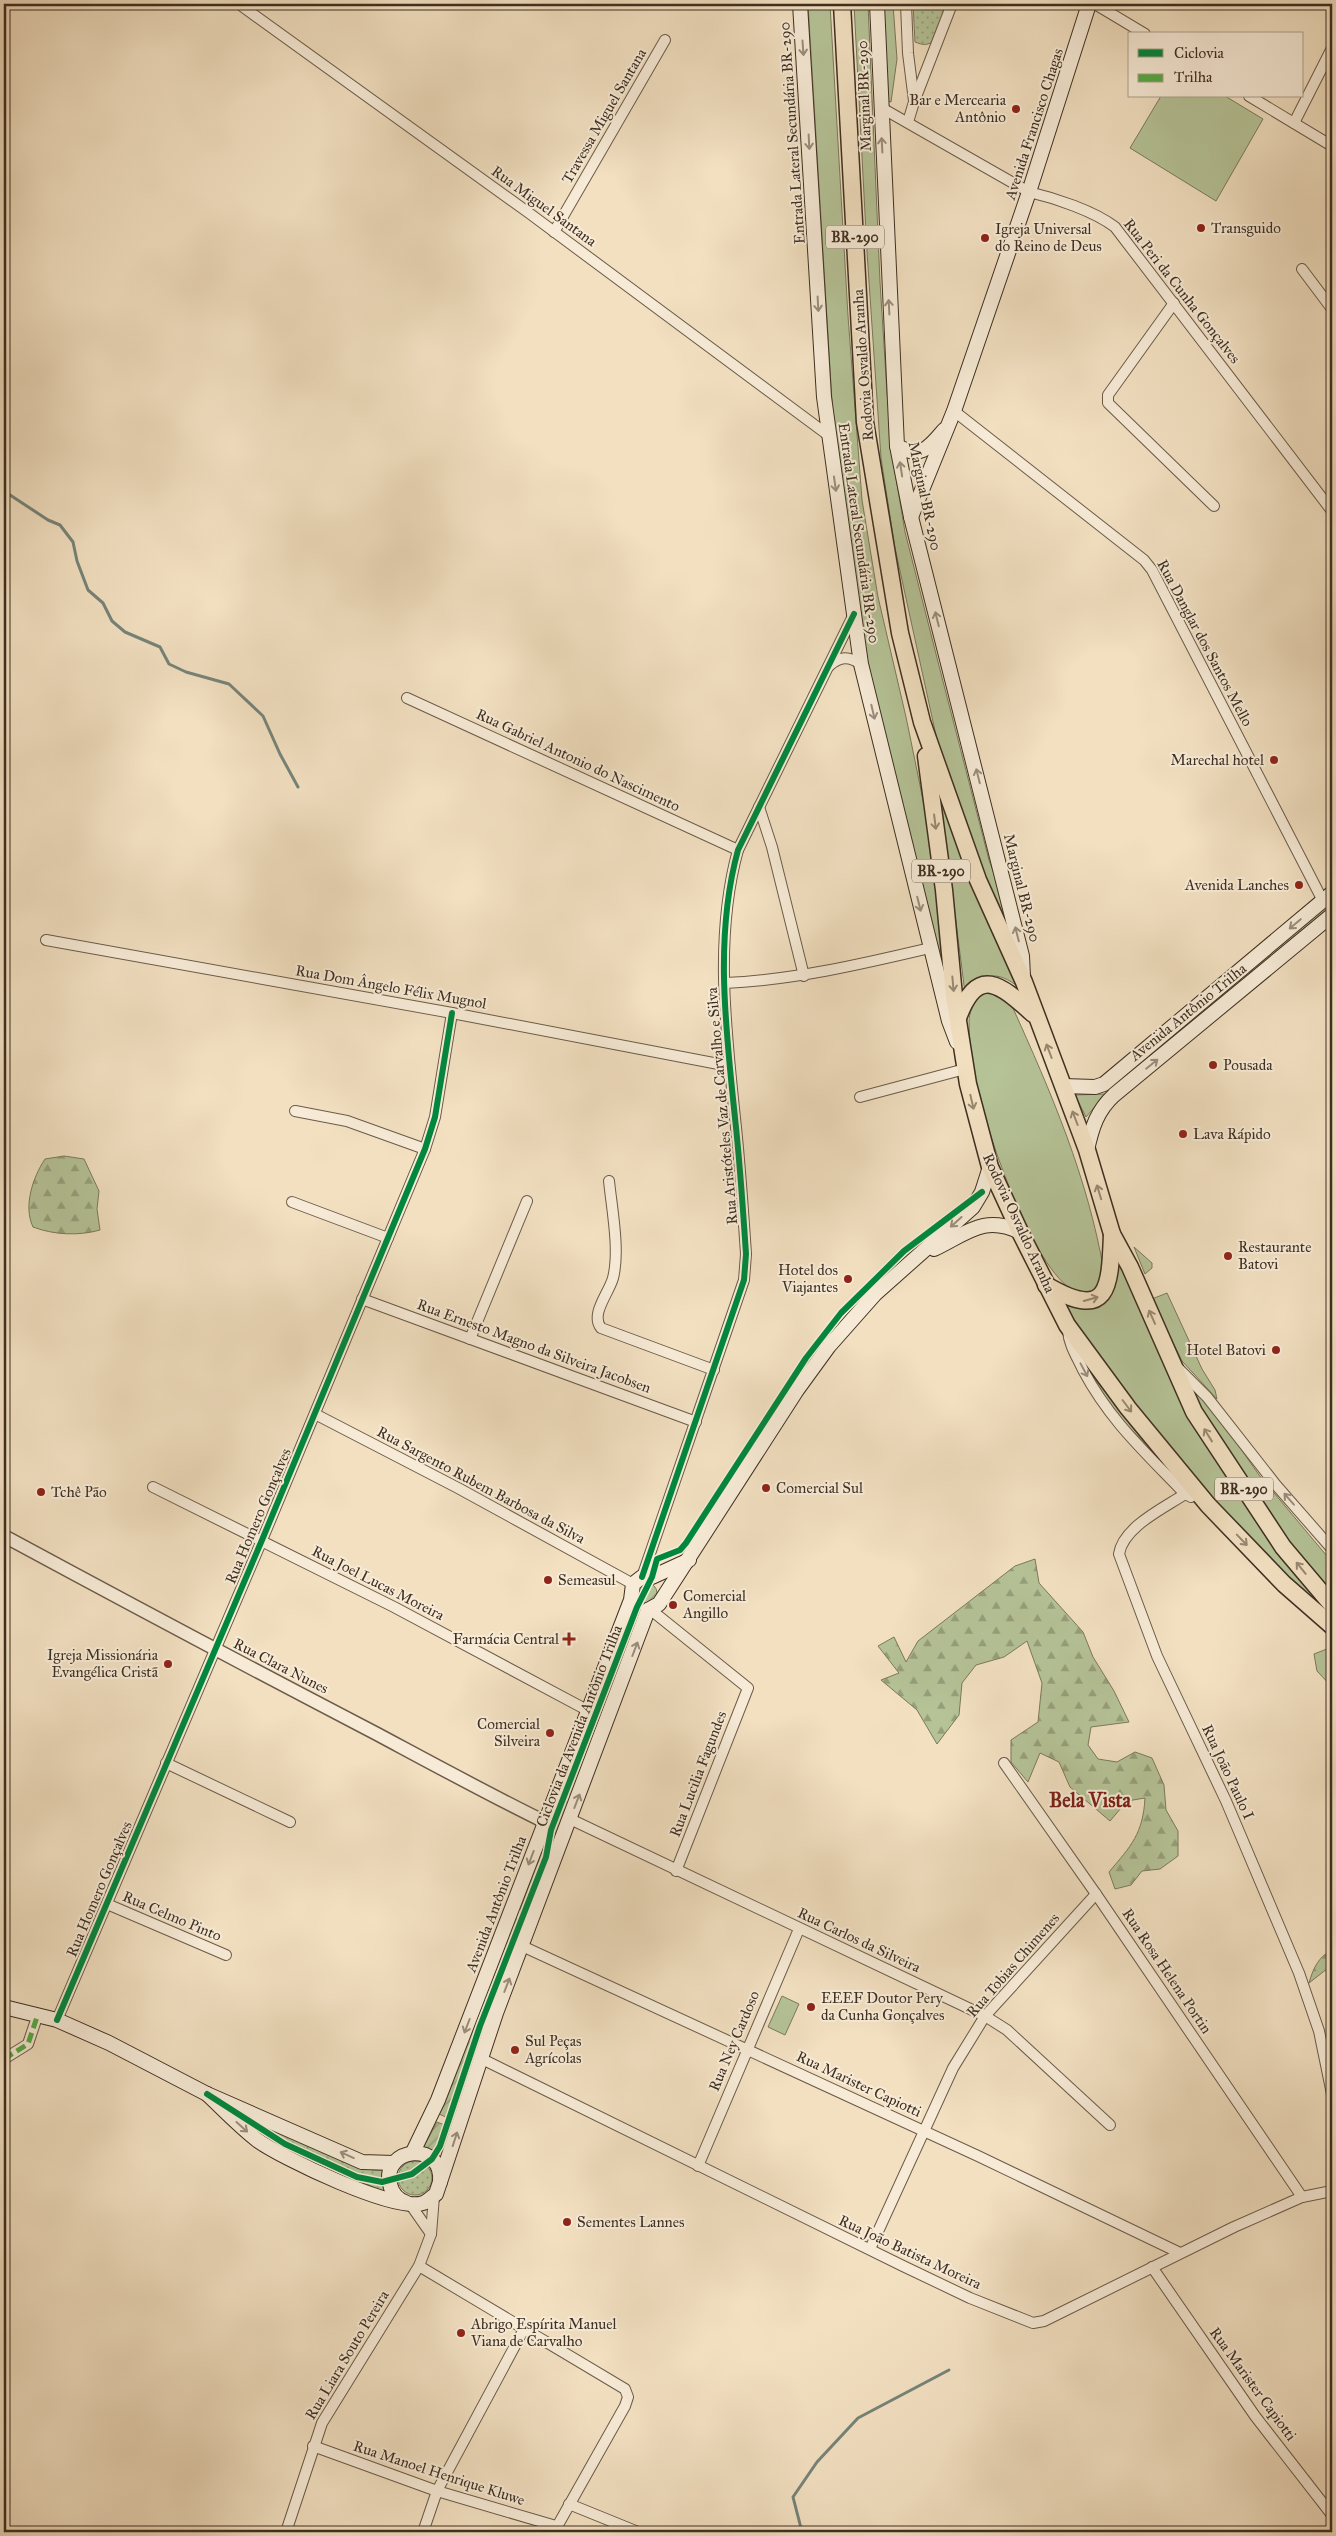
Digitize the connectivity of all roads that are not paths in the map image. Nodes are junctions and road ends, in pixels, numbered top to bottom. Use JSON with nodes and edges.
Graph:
{"nodes":[{"id":1,"x":239,"y":4,"type":"edge"},
{"id":2,"x":800,"y":4,"type":"edge"},
{"id":3,"x":842,"y":4,"type":"edge"},
{"id":4,"x":877,"y":4,"type":"edge"},
{"id":5,"x":906,"y":4,"type":"edge"},
{"id":6,"x":952,"y":4,"type":"edge"},
{"id":7,"x":1089,"y":4,"type":"edge"},
{"id":8,"x":1095,"y":4,"type":"edge"},
{"id":9,"x":1142,"y":32,"type":"edge"},
{"id":10,"x":665,"y":40,"type":"dead end"},
{"id":11,"x":1332,"y":48,"type":"edge"},
{"id":12,"x":1252,"y":98,"type":"edge"},
{"id":13,"x":914,"y":102,"type":"junction"},
{"id":14,"x":880,"y":107,"type":"junction"},
{"id":15,"x":908,"y":122,"type":"junction"},
{"id":16,"x":1294,"y":123,"type":"junction"},
{"id":17,"x":1332,"y":146,"type":"edge"},
{"id":18,"x":1029,"y":192,"type":"junction"},
{"id":19,"x":554,"y":232,"type":"junction"},
{"id":20,"x":1302,"y":269,"type":"dead end"},
{"id":21,"x":1174,"y":303,"type":"junction"},
{"id":22,"x":1332,"y":309,"type":"edge"},
{"id":23,"x":952,"y":417,"type":"junction"},
{"id":24,"x":828,"y":436,"type":"junction"},
{"id":25,"x":897,"y":446,"type":"junction"},
{"id":26,"x":1214,"y":506,"type":"dead end"},
{"id":27,"x":1332,"y":511,"type":"edge"},
{"id":28,"x":911,"y":517,"type":"junction"},
{"id":29,"x":854,"y":614,"type":"junction"},
{"id":30,"x":861,"y":664,"type":"junction"},
{"id":31,"x":828,"y":667,"type":"junction"},
{"id":32,"x":407,"y":698,"type":"dead end"},
{"id":33,"x":922,"y":722,"type":"junction"},
{"id":34,"x":758,"y":808,"type":"junction"},
{"id":35,"x":738,"y":850,"type":"junction"},
{"id":36,"x":1327,"y":897,"type":"edge"},
{"id":37,"x":1332,"y":915,"type":"edge"},
{"id":38,"x":46,"y":940,"type":"dead end"},
{"id":39,"x":930,"y":948,"type":"junction"},
{"id":40,"x":804,"y":976,"type":"junction"},
{"id":41,"x":1024,"y":982,"type":"junction"},
{"id":42,"x":724,"y":983,"type":"junction"},
{"id":43,"x":452,"y":1013,"type":"junction"},
{"id":44,"x":1036,"y":1016,"type":"junction"},
{"id":45,"x":958,"y":1020,"type":"junction"},
{"id":46,"x":964,"y":1062,"type":"junction"},
{"id":47,"x":729,"y":1066,"type":"junction"},
{"id":48,"x":1104,"y":1084,"type":"junction"},
{"id":49,"x":1062,"y":1086,"type":"junction"},
{"id":50,"x":1114,"y":1095,"type":"junction"},
{"id":51,"x":860,"y":1097,"type":"dead end"},
{"id":52,"x":296,"y":1111,"type":"dead end"},
{"id":53,"x":425,"y":1149,"type":"junction"},
{"id":54,"x":1087,"y":1150,"type":"junction"},
{"id":55,"x":990,"y":1167,"type":"junction"},
{"id":56,"x":609,"y":1181,"type":"dead end"},
{"id":57,"x":527,"y":1201,"type":"dead end"},
{"id":58,"x":292,"y":1202,"type":"dead end"},
{"id":59,"x":1020,"y":1232,"type":"junction"},
{"id":60,"x":1112,"y":1234,"type":"junction"},
{"id":61,"x":388,"y":1238,"type":"junction"},
{"id":62,"x":919,"y":1255,"type":"junction"},
{"id":63,"x":1046,"y":1284,"type":"junction"},
{"id":64,"x":362,"y":1299,"type":"junction"},
{"id":65,"x":1067,"y":1325,"type":"junction"},
{"id":66,"x":470,"y":1339,"type":"junction"},
{"id":67,"x":1172,"y":1361,"type":"junction"},
{"id":68,"x":714,"y":1370,"type":"junction"},
{"id":69,"x":315,"y":1414,"type":"junction"},
{"id":70,"x":696,"y":1422,"type":"junction"},
{"id":71,"x":153,"y":1488,"type":"dead end"},
{"id":72,"x":1186,"y":1494,"type":"junction"},
{"id":73,"x":1208,"y":1505,"type":"junction"},
{"id":74,"x":4,"y":1536,"type":"edge"},
{"id":75,"x":262,"y":1540,"type":"junction"},
{"id":76,"x":1332,"y":1549,"type":"edge"},
{"id":77,"x":689,"y":1560,"type":"junction"},
{"id":78,"x":642,"y":1580,"type":"junction"},
{"id":79,"x":663,"y":1597,"type":"junction"},
{"id":80,"x":631,"y":1600,"type":"junction"},
{"id":81,"x":1332,"y":1606,"type":"edge"},
{"id":82,"x":649,"y":1610,"type":"junction"},
{"id":83,"x":1332,"y":1626,"type":"edge"},
{"id":84,"x":215,"y":1651,"type":"junction"},
{"id":85,"x":587,"y":1710,"type":"junction"},
{"id":86,"x":166,"y":1763,"type":"junction"},
{"id":87,"x":1004,"y":1763,"type":"dead end"},
{"id":88,"x":570,"y":1819,"type":"junction"},
{"id":89,"x":290,"y":1822,"type":"dead end"},
{"id":90,"x":545,"y":1822,"type":"junction"},
{"id":91,"x":676,"y":1871,"type":"junction"},
{"id":92,"x":1096,"y":1894,"type":"junction"},
{"id":93,"x":107,"y":1904,"type":"junction"},
{"id":94,"x":799,"y":1929,"type":"junction"},
{"id":95,"x":522,"y":1946,"type":"junction"},
{"id":96,"x":226,"y":1955,"type":"dead end"},
{"id":97,"x":4,"y":2007,"type":"edge"},
{"id":98,"x":38,"y":2014,"type":"junction"},
{"id":99,"x":985,"y":2016,"type":"junction"},
{"id":100,"x":57,"y":2020,"type":"junction"},
{"id":101,"x":747,"y":2049,"type":"junction"},
{"id":102,"x":480,"y":2058,"type":"junction"},
{"id":103,"x":4,"y":2060,"type":"edge"},
{"id":104,"x":206,"y":2094,"type":"junction"},
{"id":105,"x":1332,"y":2094,"type":"edge"},
{"id":106,"x":1110,"y":2125,"type":"dead end"},
{"id":107,"x":923,"y":2130,"type":"junction"},
{"id":108,"x":413,"y":2152,"type":"junction"},
{"id":109,"x":394,"y":2163,"type":"junction"},
{"id":110,"x":698,"y":2166,"type":"junction"},
{"id":111,"x":437,"y":2191,"type":"junction"},
{"id":112,"x":1332,"y":2191,"type":"edge"},
{"id":113,"x":1302,"y":2197,"type":"junction"},
{"id":114,"x":410,"y":2204,"type":"junction"},
{"id":115,"x":431,"y":2234,"type":"junction"},
{"id":116,"x":870,"y":2250,"type":"junction"},
{"id":117,"x":1180,"y":2253,"type":"junction"},
{"id":118,"x":419,"y":2266,"type":"junction"},
{"id":119,"x":1152,"y":2267,"type":"junction"},
{"id":120,"x":524,"y":2329,"type":"junction"},
{"id":121,"x":313,"y":2446,"type":"junction"},
{"id":122,"x":437,"y":2491,"type":"junction"},
{"id":123,"x":569,"y":2504,"type":"junction"},
{"id":124,"x":1332,"y":2515,"type":"edge"},
{"id":125,"x":555,"y":2529,"type":"edge"},
{"id":126,"x":286,"y":2532,"type":"edge"},
{"id":127,"x":422,"y":2532,"type":"edge"},
{"id":128,"x":638,"y":2532,"type":"edge"}],
"edges":[{"from":1,"to":19,"type":"street","name":"Rua Miguel Santana"},
{"from":2,"to":24,"type":"main road","name":"Entrada Lateral Secundária BR-290","one_way":true},
{"from":3,"to":33,"type":"highway","name":"Rodovia Osvaldo Aranha","number":"BR-290"},
{"from":4,"to":14,"type":"main road","name":"Marginal BR-290"},
{"from":5,"to":13,"type":"street"},
{"from":6,"to":13,"type":"street"},
{"from":7,"to":18,"type":"main road","name":"Avenida Francisco Chagas"},
{"from":8,"to":9,"type":"street"},
{"from":10,"to":19,"type":"street","name":"Travessa Miguel Santana"},
{"from":11,"to":16,"type":"street"},
{"from":12,"to":16,"type":"street"},
{"from":13,"to":15,"type":"street"},
{"from":14,"to":15,"type":"street","name":"Rua Peri da Cunha Gonçalves"},
{"from":25,"to":14,"type":"main road","name":"Marginal BR-290","one_way":true},
{"from":15,"to":18,"type":"street","name":"Rua Peri da Cunha Gonçalves"},
{"from":16,"to":17,"type":"street"},
{"from":18,"to":21,"type":"street","name":"Rua Peri da Cunha Gonçalves"},
{"from":18,"to":23,"type":"main road","name":"Avenida Francisco Chagas"},
{"from":19,"to":24,"type":"street","name":"Rua Miguel Santana"},
{"from":20,"to":22,"type":"street"},
{"from":21,"to":26,"type":"street"},
{"from":21,"to":27,"type":"street","name":"Rua Peri da Cunha Gonçalves"},
{"from":23,"to":25,"type":"main road","name":"Avenida Francisco Chagas"},
{"from":23,"to":28,"type":"main road","name":"Avenida Francisco Chagas"},
{"from":23,"to":36,"type":"street","name":"Rua Danglar dos Santos Mello"},
{"from":24,"to":29,"type":"main road","name":"Entrada Lateral Secundária BR-290","one_way":true},
{"from":28,"to":25,"type":"main road","name":"Marginal BR-290","one_way":true},
{"from":41,"to":28,"type":"main road","name":"Marginal BR-290","one_way":true},
{"from":29,"to":30,"type":"main road","name":"Entrada Lateral Secundária BR-290"},
{"from":29,"to":31,"type":"street","name":"Rua Aristóteles Vaz de Carvalho e Silva"},
{"from":30,"to":31,"type":"street"},
{"from":30,"to":39,"type":"main road","name":"Entrada Lateral Secundária BR-290","one_way":true},
{"from":31,"to":34,"type":"street","name":"Rua Aristóteles Vaz de Carvalho e Silva"},
{"from":32,"to":35,"type":"street","name":"Rua Gabriel Antonio do Nascimento"},
{"from":33,"to":41,"type":"highway","name":"Rodovia Osvaldo Aranha","number":"BR-290"},
{"from":33,"to":45,"type":"highway","name":"Rodovia Osvaldo Aranha","number":"BR-290","one_way":true},
{"from":34,"to":35,"type":"street","name":"Rua Aristóteles Vaz de Carvalho e Silva"},
{"from":34,"to":40,"type":"street"},
{"from":35,"to":42,"type":"street","name":"Rua Aristóteles Vaz de Carvalho e Silva"},
{"from":36,"to":48,"type":"main road","name":"Avenida Antônio Trilha","one_way":true},
{"from":50,"to":37,"type":"main road","name":"Avenida Antônio Trilha","one_way":true},
{"from":38,"to":43,"type":"street","name":"Rua Dom Ângelo Félix Mugnol"},
{"from":39,"to":40,"type":"street"},
{"from":39,"to":46,"type":"main road","name":"Entrada Lateral Secundária BR-290"},
{"from":40,"to":42,"type":"street"},
{"from":41,"to":44,"type":"highway","name":"Rodovia Osvaldo Aranha","number":"BR-290"},
{"from":42,"to":47,"type":"street","name":"Rua Aristóteles Vaz de Carvalho e Silva"},
{"from":43,"to":47,"type":"street","name":"Rua Dom Ângelo Félix Mugnol"},
{"from":43,"to":53,"type":"street","name":"Rua Homero Gonçalves"},
{"from":44,"to":45,"type":"highway","number":"BR-290"},
{"from":49,"to":44,"type":"highway","name":"Rodovia Osvaldo Aranha","number":"BR-290","one_way":true},
{"from":45,"to":46,"type":"highway","name":"Rodovia Osvaldo Aranha","number":"BR-290"},
{"from":46,"to":51,"type":"street"},
{"from":46,"to":55,"type":"highway","name":"Rodovia Osvaldo Aranha","number":"BR-290","one_way":true},
{"from":47,"to":68,"type":"street","name":"Rua Aristóteles Vaz de Carvalho e Silva"},
{"from":48,"to":49,"type":"main road"},
{"from":48,"to":50,"type":"main road"},
{"from":54,"to":49,"type":"highway","name":"Rodovia Osvaldo Aranha","number":"BR-290","one_way":true},
{"from":50,"to":54,"type":"main road","name":"Avenida Antônio Trilha"},
{"from":52,"to":53,"type":"street"},
{"from":53,"to":61,"type":"street","name":"Rua Homero Gonçalves"},
{"from":60,"to":54,"type":"highway","name":"Rodovia Osvaldo Aranha","number":"BR-290","one_way":true},
{"from":55,"to":59,"type":"highway","name":"Rodovia Osvaldo Aranha","number":"BR-290"},
{"from":55,"to":62,"type":"main road","one_way":true},
{"from":56,"to":68,"type":"street"},
{"from":57,"to":66,"type":"street"},
{"from":58,"to":61,"type":"street"},
{"from":59,"to":62,"type":"main road"},
{"from":59,"to":63,"type":"highway","name":"Rodovia Osvaldo Aranha","number":"BR-290"},
{"from":63,"to":60,"type":"highway","number":"BR-290","one_way":true},
{"from":67,"to":60,"type":"highway","name":"Rodovia Osvaldo Aranha","number":"BR-290","one_way":true},
{"from":61,"to":64,"type":"street","name":"Rua Homero Gonçalves"},
{"from":62,"to":77,"type":"main road"},
{"from":63,"to":65,"type":"highway","name":"Rodovia Osvaldo Aranha","number":"BR-290"},
{"from":64,"to":66,"type":"street","name":"Rua Ernesto Magno da Silveira Jacobsen"},
{"from":64,"to":69,"type":"street","name":"Rua Homero Gonçalves"},
{"from":65,"to":72,"type":"street","one_way":true},
{"from":65,"to":73,"type":"highway","name":"Rodovia Osvaldo Aranha","number":"BR-290","one_way":true},
{"from":66,"to":70,"type":"street","name":"Rua Ernesto Magno da Silveira Jacobsen"},
{"from":76,"to":67,"type":"street","one_way":true},
{"from":81,"to":67,"type":"highway","name":"Rodovia Osvaldo Aranha","number":"BR-290","one_way":true},
{"from":68,"to":70,"type":"street","name":"Rua Aristóteles Vaz de Carvalho e Silva"},
{"from":69,"to":75,"type":"street","name":"Rua Homero Gonçalves"},
{"from":69,"to":78,"type":"street","name":"Rua Sargento Rubem Barbosa da Silva"},
{"from":70,"to":78,"type":"street","name":"Rua Aristóteles Vaz de Carvalho e Silva"},
{"from":71,"to":75,"type":"street","name":"Rua Joel Lucas Moreira"},
{"from":72,"to":73,"type":"street"},
{"from":72,"to":105,"type":"street","name":"Rua João Paulo I"},
{"from":73,"to":83,"type":"highway","name":"Rodovia Osvaldo Aranha","number":"BR-290","one_way":true},
{"from":74,"to":84,"type":"street","name":"Rua Clara Nunes"},
{"from":75,"to":84,"type":"street","name":"Rua Homero Gonçalves"},
{"from":75,"to":85,"type":"street","name":"Rua Joel Lucas Moreira"},
{"from":77,"to":78,"type":"main road"},
{"from":77,"to":79,"type":"main road"},
{"from":78,"to":79,"type":"main road"},
{"from":78,"to":80,"type":"main road","name":"Avenida Antônio Trilha"},
{"from":79,"to":82,"type":"main road"},
{"from":80,"to":82,"type":"main road"},
{"from":80,"to":85,"type":"main road","name":"Avenida Antônio Trilha"},
{"from":88,"to":82,"type":"main road","one_way":true},
{"from":82,"to":91,"type":"street","name":"Rua Lucilia Fagundes"},
{"from":84,"to":86,"type":"street","name":"Rua Homero Gonçalves"},
{"from":84,"to":90,"type":"street","name":"Rua Clara Nunes"},
{"from":85,"to":90,"type":"main road","name":"Avenida Antônio Trilha"},
{"from":86,"to":89,"type":"street"},
{"from":86,"to":93,"type":"street","name":"Rua Homero Gonçalves"},
{"from":87,"to":92,"type":"street","name":"Rua Rosa Helena Portin"},
{"from":88,"to":91,"type":"street","name":"Rua Carlos da Silveira"},
{"from":88,"to":95,"type":"main road"},
{"from":90,"to":108,"type":"main road","name":"Avenida Antônio Trilha","one_way":true},
{"from":91,"to":94,"type":"street","name":"Rua Carlos da Silveira"},
{"from":92,"to":99,"type":"street","name":"Rua Tobias Chimenes"},
{"from":92,"to":113,"type":"street","name":"Rua Rosa Helena Portin"},
{"from":93,"to":96,"type":"street","name":"Rua Celmo Pinto"},
{"from":93,"to":100,"type":"street","name":"Rua Homero Gonçalves"},
{"from":94,"to":99,"type":"street","name":"Rua Carlos da Silveira"},
{"from":94,"to":101,"type":"street","name":"Rua Ney Cardoso"},
{"from":95,"to":101,"type":"street","name":"Rua Marister Capiotti"},
{"from":102,"to":95,"type":"main road","one_way":true},
{"from":97,"to":98,"type":"main road"},
{"from":98,"to":100,"type":"main road"},
{"from":98,"to":103,"type":"street"},
{"from":99,"to":106,"type":"street","name":"Rua Carlos da Silveira"},
{"from":99,"to":107,"type":"street","name":"Rua Tobias Chimenes"},
{"from":100,"to":104,"type":"main road"},
{"from":101,"to":107,"type":"street","name":"Rua Marister Capiotti"},
{"from":101,"to":110,"type":"street","name":"Rua Ney Cardoso"},
{"from":102,"to":110,"type":"street","name":"Rua João Batista Moreira"},
{"from":111,"to":102,"type":"main road","one_way":true},
{"from":109,"to":104,"type":"main road","one_way":true},
{"from":104,"to":114,"type":"main road","one_way":true},
{"from":107,"to":116,"type":"street","name":"Rua Tobias Chimenes"},
{"from":107,"to":117,"type":"street","name":"Rua Marister Capiotti"},
{"from":108,"to":109,"type":"main road"},
{"from":108,"to":111,"type":"main road"},
{"from":109,"to":114,"type":"main road"},
{"from":110,"to":116,"type":"street","name":"Rua João Batista Moreira"},
{"from":111,"to":114,"type":"main road"},
{"from":111,"to":115,"type":"street","name":"Rua Liara Souto Pereira"},
{"from":112,"to":113,"type":"street","name":"Rua João Batista Moreira"},
{"from":113,"to":117,"type":"street","name":"Rua João Batista Moreira"},
{"from":114,"to":115,"type":"street"},
{"from":115,"to":118,"type":"street","name":"Rua Liara Souto Pereira"},
{"from":116,"to":119,"type":"street","name":"Rua João Batista Moreira"},
{"from":117,"to":119,"type":"street","name":"Rua João Batista Moreira"},
{"from":118,"to":120,"type":"street"},
{"from":118,"to":121,"type":"street","name":"Rua Liara Souto Pereira"},
{"from":119,"to":124,"type":"street","name":"Rua Marister Capiotti"},
{"from":120,"to":122,"type":"street"},
{"from":120,"to":123,"type":"street"},
{"from":121,"to":122,"type":"street","name":"Rua Manoel Henrique Kluwe"},
{"from":121,"to":126,"type":"street","name":"Rua Liara Souto Pereira"},
{"from":122,"to":125,"type":"street","name":"Rua Manoel Henrique Kluwe"},
{"from":122,"to":127,"type":"street"},
{"from":123,"to":125,"type":"street"},
{"from":123,"to":128,"type":"street"}]}
